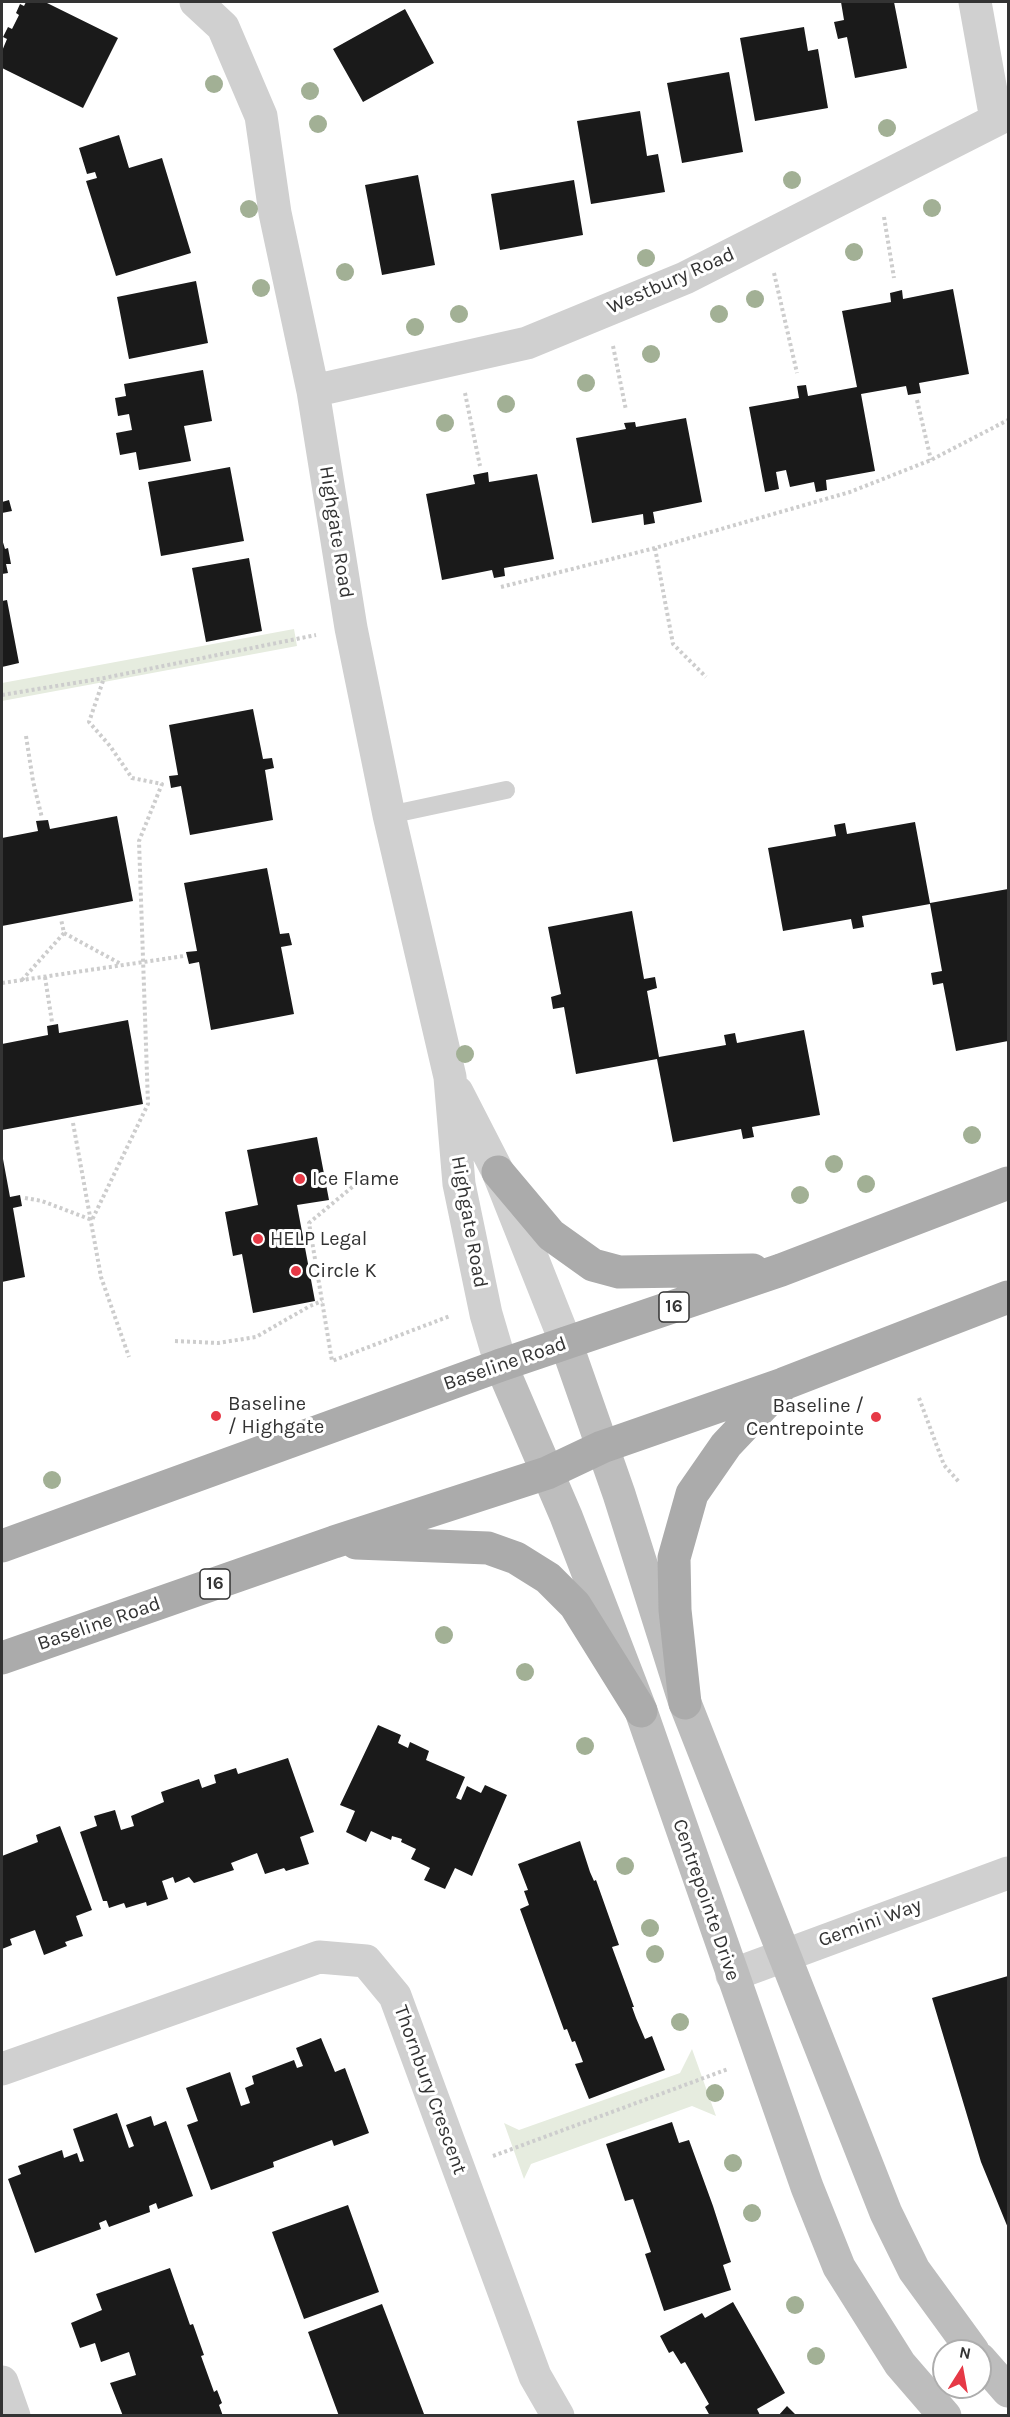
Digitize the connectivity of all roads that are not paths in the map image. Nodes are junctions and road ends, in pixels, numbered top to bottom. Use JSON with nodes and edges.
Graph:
{"nodes":[{"id":1,"x":196,"y":2,"type":"edge"},
{"id":2,"x":975,"y":2,"type":"edge"},
{"id":3,"x":1002,"y":117,"type":"edge"},
{"id":4,"x":313,"y":391,"type":"junction"},
{"id":5,"x":506,"y":790,"type":"dead end"},
{"id":6,"x":389,"y":815,"type":"junction"},
{"id":7,"x":450,"y":1077,"type":"junction"},
{"id":8,"x":498,"y":1172,"type":"junction"},
{"id":9,"x":1008,"y":1183,"type":"edge"},
{"id":10,"x":781,"y":1270,"type":"junction"},
{"id":11,"x":1008,"y":1297,"type":"edge"},
{"id":12,"x":566,"y":1343,"type":"junction"},
{"id":13,"x":501,"y":1365,"type":"junction"},
{"id":14,"x":783,"y":1384,"type":"junction"},
{"id":15,"x":602,"y":1447,"type":"junction"},
{"id":16,"x":547,"y":1473,"type":"junction"},
{"id":17,"x":334,"y":1542,"type":"junction"},
{"id":18,"x":2,"y":1546,"type":"edge"},
{"id":19,"x":2,"y":1658,"type":"edge"},
{"id":20,"x":685,"y":1703,"type":"junction"},
{"id":21,"x":641,"y":1711,"type":"junction"},
{"id":22,"x":1008,"y":1873,"type":"edge"},
{"id":23,"x":782,"y":1955,"type":"junction"},
{"id":24,"x":732,"y":1975,"type":"junction"},
{"id":25,"x":2,"y":2069,"type":"edge"},
{"id":26,"x":964,"y":2339,"type":"edge"},
{"id":27,"x":992,"y":2373,"type":"edge"},
{"id":28,"x":2,"y":2382,"type":"edge"},
{"id":29,"x":1008,"y":2391,"type":"edge"},
{"id":30,"x":14,"y":2415,"type":"edge"},
{"id":31,"x":558,"y":2415,"type":"edge"},
{"id":32,"x":945,"y":2415,"type":"edge"}],
"edges":[{"from":1,"to":4,"type":"street","name":"Highgate Road"},
{"from":2,"to":3,"type":"street"},
{"from":3,"to":4,"type":"street","name":"Westbury Road"},
{"from":4,"to":6,"type":"street","name":"Highgate Road"},
{"from":5,"to":6,"type":"lane"},
{"from":6,"to":7,"type":"street","name":"Highgate Road"},
{"from":7,"to":8,"type":"street","name":"Highgate Road"},
{"from":7,"to":13,"type":"street","name":"Highgate Road"},
{"from":8,"to":10,"type":"main road"},
{"from":8,"to":12,"type":"street","name":"Highgate Road"},
{"from":9,"to":10,"type":"main road","name":"Baseline Road","number":"16"},
{"from":10,"to":12,"type":"main road","name":"Baseline Road","number":"16"},
{"from":11,"to":14,"type":"main road","name":"Baseline Road","number":"16"},
{"from":12,"to":13,"type":"main road","name":"Baseline Road","number":"16"},
{"from":12,"to":15,"type":"street"},
{"from":13,"to":16,"type":"street","name":"Centrepointe Drive"},
{"from":13,"to":18,"type":"main road","name":"Baseline Road","number":"16"},
{"from":14,"to":15,"type":"main road","name":"Baseline Road","number":"16"},
{"from":14,"to":20,"type":"main road"},
{"from":15,"to":16,"type":"main road","name":"Baseline Road","number":"16"},
{"from":15,"to":20,"type":"street"},
{"from":16,"to":17,"type":"main road","name":"Baseline Road","number":"16"},
{"from":16,"to":21,"type":"street","name":"Centrepointe Drive"},
{"from":17,"to":19,"type":"main road","name":"Baseline Road","number":"16"},
{"from":17,"to":21,"type":"main road"},
{"from":20,"to":23,"type":"street"},
{"from":21,"to":24,"type":"street","name":"Centrepointe Drive"},
{"from":22,"to":23,"type":"street","name":"Gemini Way"},
{"from":23,"to":24,"type":"street","name":"Gemini Way"},
{"from":23,"to":26,"type":"street"},
{"from":24,"to":32,"type":"street","name":"Centrepointe Drive"},
{"from":25,"to":31,"type":"street","name":"Thornbury Crescent"},
{"from":27,"to":29,"type":"street"},
{"from":28,"to":30,"type":"street"}]}
